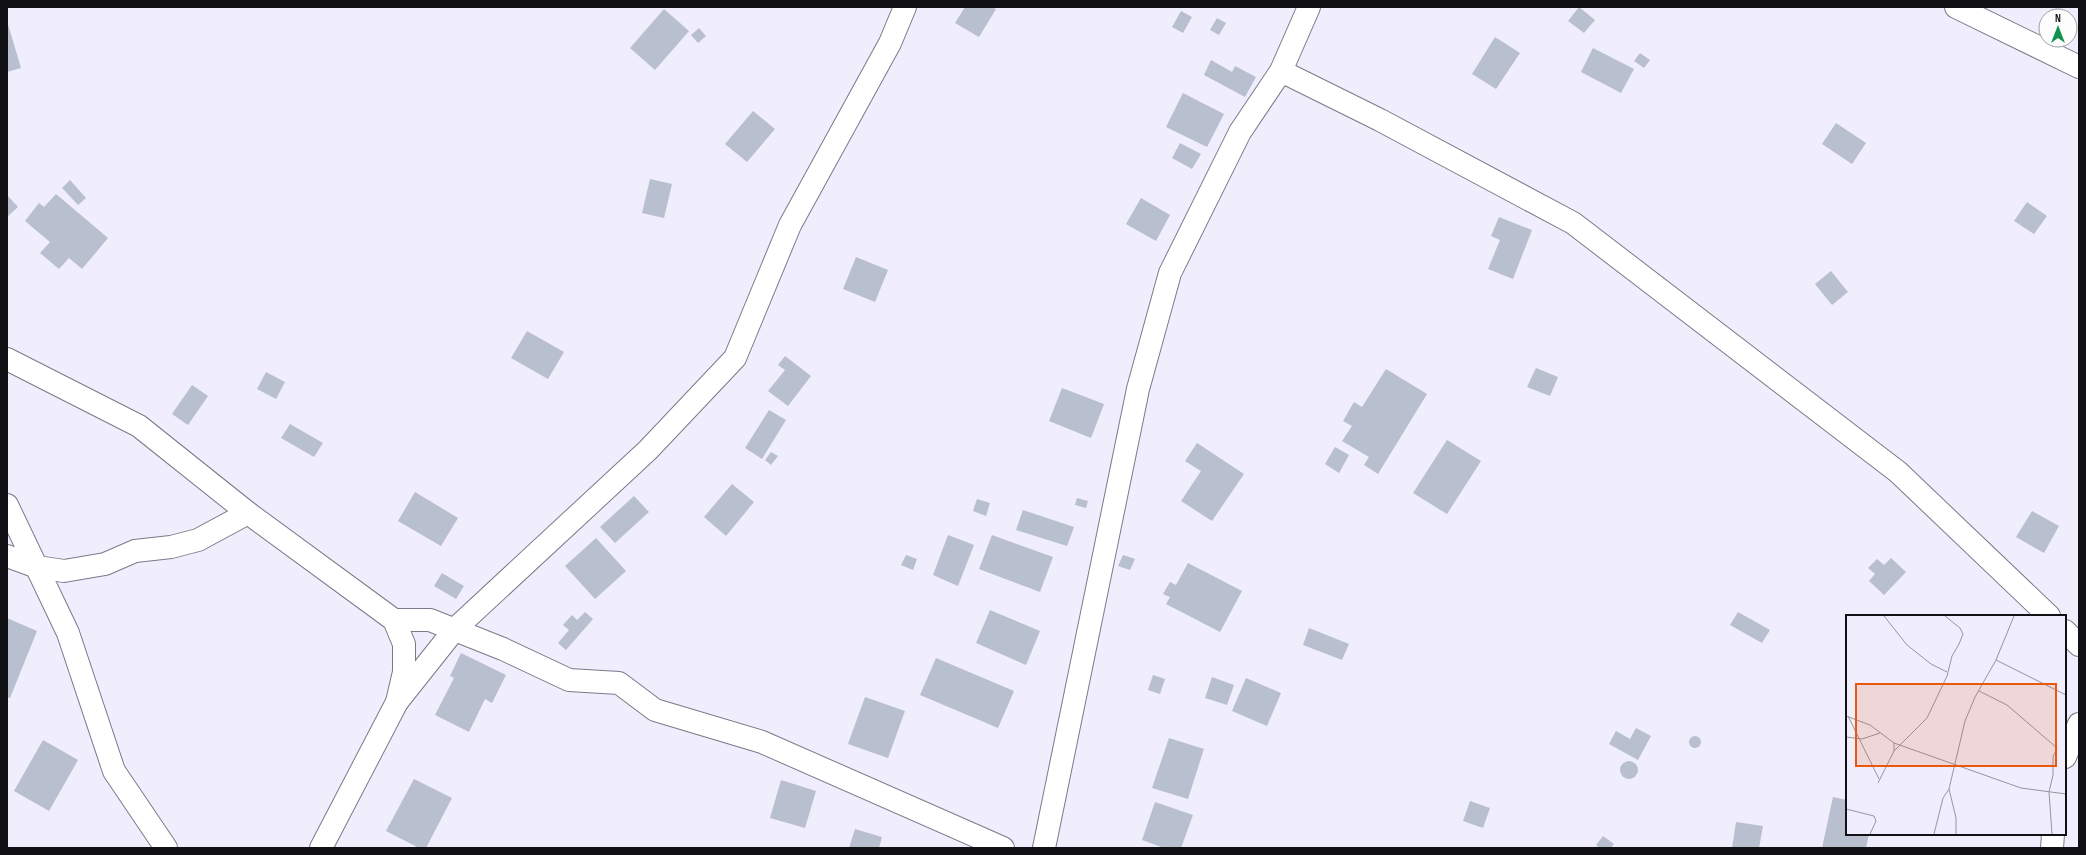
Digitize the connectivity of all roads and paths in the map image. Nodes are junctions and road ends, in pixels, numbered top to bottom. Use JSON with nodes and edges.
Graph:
{"nodes":[{"id":1,"x":905,"y":7,"type":"edge"},
{"id":2,"x":1309,"y":7,"type":"edge"},
{"id":3,"x":1956,"y":7,"type":"edge"},
{"id":4,"x":2079,"y":67,"type":"edge"},
{"id":5,"x":1281,"y":70,"type":"junction"},
{"id":6,"x":7,"y":359,"type":"edge"},
{"id":7,"x":7,"y":505,"type":"edge"},
{"id":8,"x":248,"y":513,"type":"junction"},
{"id":9,"x":7,"y":556,"type":"edge"},
{"id":10,"x":37,"y":567,"type":"junction"},
{"id":11,"x":2048,"y":615,"type":"edge"},
{"id":12,"x":394,"y":620,"type":"junction"},
{"id":13,"x":455,"y":629,"type":"junction"},
{"id":14,"x":2066,"y":632,"type":"edge"},
{"id":15,"x":2079,"y":645,"type":"edge"},
{"id":16,"x":397,"y":702,"type":"junction"},
{"id":17,"x":2079,"y":724,"type":"edge"},
{"id":18,"x":2066,"y":755,"type":"edge"},
{"id":19,"x":2053,"y":835,"type":"edge"},
{"id":20,"x":166,"y":848,"type":"edge"},
{"id":21,"x":321,"y":848,"type":"edge"},
{"id":22,"x":1003,"y":848,"type":"edge"},
{"id":23,"x":1044,"y":848,"type":"edge"},
{"id":24,"x":2052,"y":848,"type":"edge"}],
"edges":[{"from":1,"to":13,"type":"street"},
{"from":2,"to":5,"type":"street"},
{"from":3,"to":4,"type":"street"},
{"from":5,"to":11,"type":"street"},
{"from":5,"to":23,"type":"street"},
{"from":6,"to":8,"type":"street"},
{"from":7,"to":10,"type":"street"},
{"from":8,"to":10,"type":"street"},
{"from":8,"to":12,"type":"street"},
{"from":9,"to":10,"type":"street"},
{"from":10,"to":20,"type":"street"},
{"from":12,"to":13,"type":"street"},
{"from":12,"to":16,"type":"street"},
{"from":13,"to":16,"type":"street"},
{"from":13,"to":22,"type":"street"},
{"from":14,"to":15,"type":"street"},
{"from":16,"to":21,"type":"street"},
{"from":17,"to":18,"type":"street"},
{"from":19,"to":24,"type":"street"}]}
